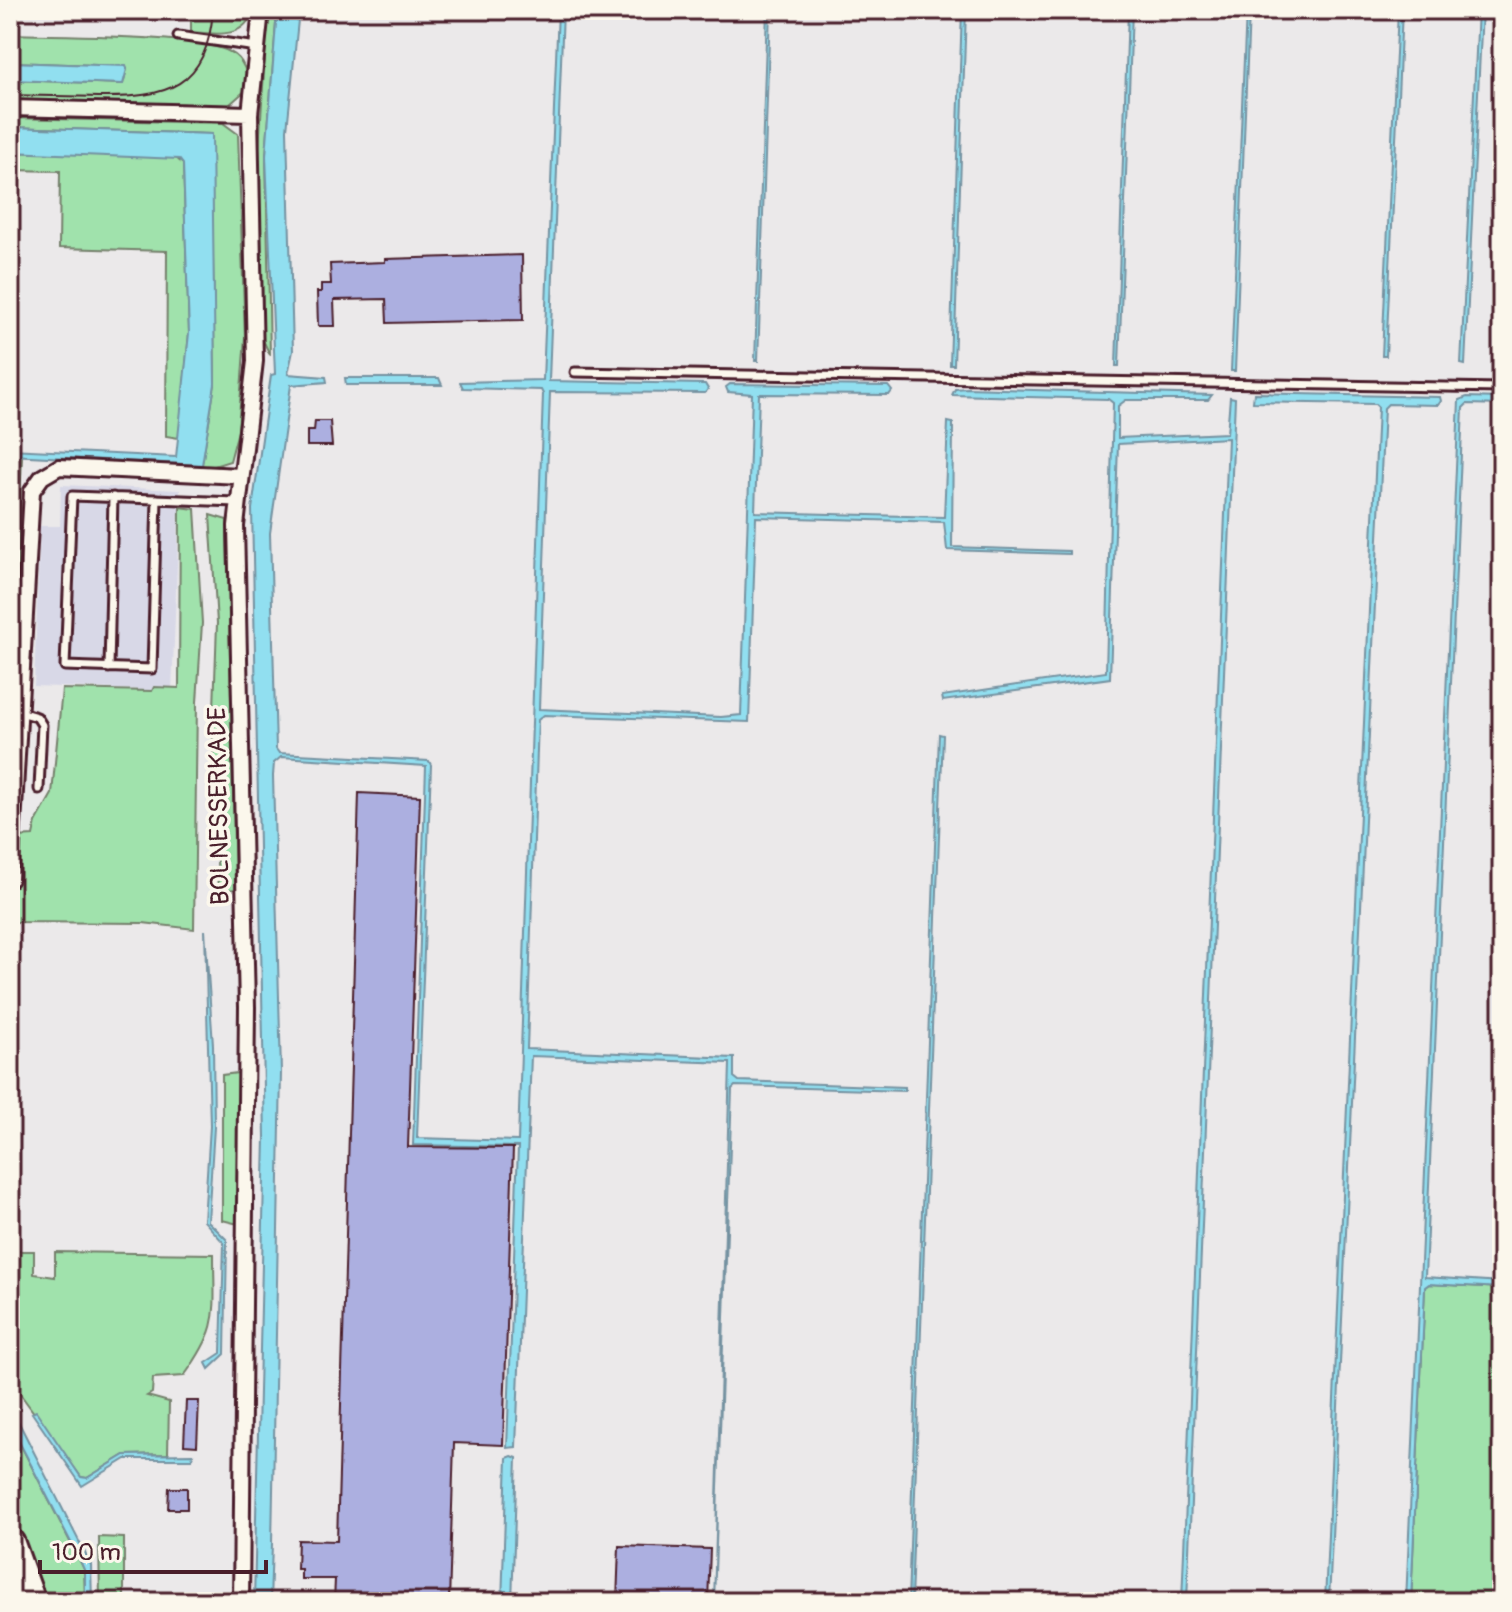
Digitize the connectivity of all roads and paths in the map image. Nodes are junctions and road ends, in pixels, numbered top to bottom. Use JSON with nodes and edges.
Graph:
{"nodes":[{"id":1,"x":261,"y":10,"type":"edge"},
{"id":2,"x":178,"y":36,"type":"dead end"},
{"id":3,"x":257,"y":47,"type":"junction"},
{"id":4,"x":10,"y":108,"type":"edge"},
{"id":5,"x":250,"y":114,"type":"junction"},
{"id":6,"x":575,"y":372,"type":"dead end"},
{"id":7,"x":1502,"y":388,"type":"edge"},
{"id":8,"x":240,"y":476,"type":"junction"},
{"id":9,"x":113,"y":497,"type":"junction"},
{"id":10,"x":157,"y":499,"type":"junction"},
{"id":11,"x":237,"y":502,"type":"junction"},
{"id":12,"x":109,"y":668,"type":"junction"},
{"id":13,"x":20,"y":712,"type":"junction"},
{"id":14,"x":39,"y":789,"type":"dead end"},
{"id":15,"x":10,"y":879,"type":"edge"},
{"id":16,"x":10,"y":1544,"type":"edge"},
{"id":17,"x":31,"y":1602,"type":"edge"},
{"id":18,"x":241,"y":1602,"type":"edge"}],
"edges":[{"from":1,"to":3,"type":"street","name":"BOLNESSERKADE"},
{"from":2,"to":3,"type":"lane"},
{"from":3,"to":5,"type":"street","name":"BOLNESSERKADE"},
{"from":4,"to":5,"type":"street"},
{"from":5,"to":8,"type":"street","name":"BOLNESSERKADE"},
{"from":6,"to":7,"type":"lane"},
{"from":8,"to":11,"type":"street","name":"BOLNESSERKADE"},
{"from":8,"to":13,"type":"street"},
{"from":9,"to":10,"type":"lane"},
{"from":9,"to":12,"type":"lane"},
{"from":9,"to":12,"type":"lane"},
{"from":10,"to":11,"type":"lane"},
{"from":10,"to":12,"type":"lane"},
{"from":11,"to":18,"type":"street","name":"BOLNESSERKADE"},
{"from":13,"to":14,"type":"lane"},
{"from":13,"to":15,"type":"street"},
{"from":16,"to":17,"type":"highway"}]}
